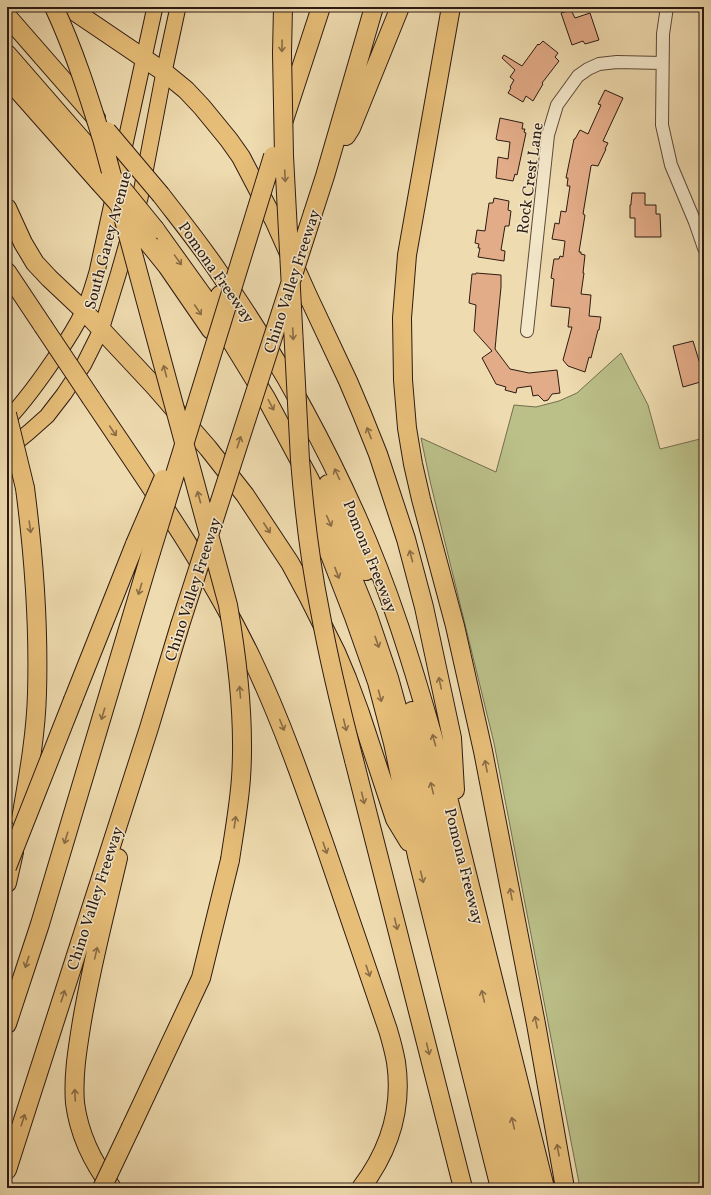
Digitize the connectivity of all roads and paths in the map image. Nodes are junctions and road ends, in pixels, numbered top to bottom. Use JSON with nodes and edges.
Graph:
{"nodes":[{"id":1,"x":54,"y":7,"type":"edge"},
{"id":2,"x":68,"y":7,"type":"edge"},
{"id":3,"x":155,"y":7,"type":"edge"},
{"id":4,"x":178,"y":7,"type":"edge"},
{"id":5,"x":283,"y":7,"type":"edge"},
{"id":6,"x":321,"y":7,"type":"edge"},
{"id":7,"x":374,"y":7,"type":"edge"},
{"id":8,"x":400,"y":7,"type":"edge"},
{"id":9,"x":451,"y":7,"type":"edge"},
{"id":10,"x":667,"y":7,"type":"edge"},
{"id":11,"x":7,"y":16,"type":"edge"},
{"id":12,"x":7,"y":34,"type":"edge"},
{"id":13,"x":7,"y":54,"type":"edge"},
{"id":14,"x":144,"y":58,"type":"junction"},
{"id":15,"x":662,"y":63,"type":"junction"},
{"id":16,"x":164,"y":72,"type":"junction"},
{"id":17,"x":7,"y":78,"type":"edge"},
{"id":18,"x":105,"y":147,"type":"junction"},
{"id":19,"x":325,"y":176,"type":"junction"},
{"id":20,"x":160,"y":202,"type":"junction"},
{"id":21,"x":7,"y":208,"type":"edge"},
{"id":22,"x":153,"y":237,"type":"junction"},
{"id":23,"x":704,"y":248,"type":"edge"},
{"id":24,"x":7,"y":272,"type":"edge"},
{"id":25,"x":84,"y":311,"type":"junction"},
{"id":26,"x":101,"y":330,"type":"junction"},
{"id":27,"x":527,"y":331,"type":"dead end"},
{"id":28,"x":7,"y":414,"type":"edge"},
{"id":29,"x":7,"y":420,"type":"edge"},
{"id":30,"x":7,"y":450,"type":"edge"},
{"id":31,"x":143,"y":548,"type":"junction"},
{"id":32,"x":149,"y":728,"type":"junction"},
{"id":33,"x":457,"y":832,"type":"junction"},
{"id":34,"x":417,"y":856,"type":"junction"},
{"id":35,"x":7,"y":867,"type":"edge"},
{"id":36,"x":7,"y":883,"type":"edge"},
{"id":37,"x":7,"y":1024,"type":"edge"},
{"id":38,"x":7,"y":1170,"type":"edge"},
{"id":39,"x":102,"y":1188,"type":"edge"},
{"id":40,"x":112,"y":1188,"type":"edge"},
{"id":41,"x":361,"y":1188,"type":"edge"},
{"id":42,"x":463,"y":1188,"type":"edge"},
{"id":43,"x":500,"y":1188,"type":"edge"},
{"id":44,"x":514,"y":1188,"type":"edge"},
{"id":45,"x":528,"y":1188,"type":"edge"},
{"id":46,"x":545,"y":1188,"type":"edge"},
{"id":47,"x":565,"y":1188,"type":"edge"}],
"edges":[{"from":39,"to":1,"type":"highway","one_way":true,"bridge":true},
{"from":2,"to":14,"type":"highway"},
{"from":3,"to":14,"type":"main road","name":"South Garey Avenue"},
{"from":4,"to":16,"type":"main road","name":"South Garey Avenue"},
{"from":5,"to":42,"type":"highway","one_way":true,"bridge":true},
{"from":6,"to":31,"type":"highway","bridge":true},
{"from":7,"to":19,"type":"highway","name":"Chino Valley Freeway"},
{"from":8,"to":19,"type":"highway"},
{"from":47,"to":9,"type":"highway","one_way":true},
{"from":10,"to":15,"type":"street"},
{"from":11,"to":18,"type":"highway","name":"Pomona Freeway"},
{"from":12,"to":18,"type":"highway"},
{"from":13,"to":18,"type":"highway"},
{"from":14,"to":16,"type":"highway"},
{"from":14,"to":25,"type":"main road","name":"South Garey Avenue"},
{"from":15,"to":23,"type":"street"},
{"from":15,"to":27,"type":"street","name":"Rock Crest Lane"},
{"from":16,"to":26,"type":"main road","name":"South Garey Avenue"},
{"from":33,"to":16,"type":"highway","one_way":true},
{"from":17,"to":22,"type":"highway","bridge":true},
{"from":18,"to":20,"type":"highway","name":"Pomona Freeway","bridge":true},
{"from":18,"to":22,"type":"highway","bridge":true},
{"from":32,"to":19,"type":"highway","name":"Chino Valley Freeway","one_way":true,"bridge":true},
{"from":33,"to":20,"type":"highway","name":"Pomona Freeway","one_way":true},
{"from":45,"to":20,"type":"highway","one_way":true},
{"from":21,"to":25,"type":"highway"},
{"from":22,"to":34,"type":"highway","one_way":true},
{"from":22,"to":44,"type":"highway","one_way":true},
{"from":24,"to":41,"type":"highway","one_way":true,"bridge":true},
{"from":25,"to":26,"type":"highway"},
{"from":25,"to":29,"type":"main road","name":"South Garey Avenue"},
{"from":26,"to":30,"type":"main road","name":"South Garey Avenue"},
{"from":26,"to":34,"type":"highway","one_way":true},
{"from":28,"to":36,"type":"highway","one_way":true,"bridge":true},
{"from":31,"to":35,"type":"highway","bridge":true},
{"from":31,"to":37,"type":"highway","one_way":true},
{"from":38,"to":32,"type":"highway","name":"Chino Valley Freeway","one_way":true},
{"from":40,"to":32,"type":"highway","one_way":true},
{"from":33,"to":46,"type":"highway","name":"Pomona Freeway"},
{"from":34,"to":43,"type":"highway","one_way":true}]}
